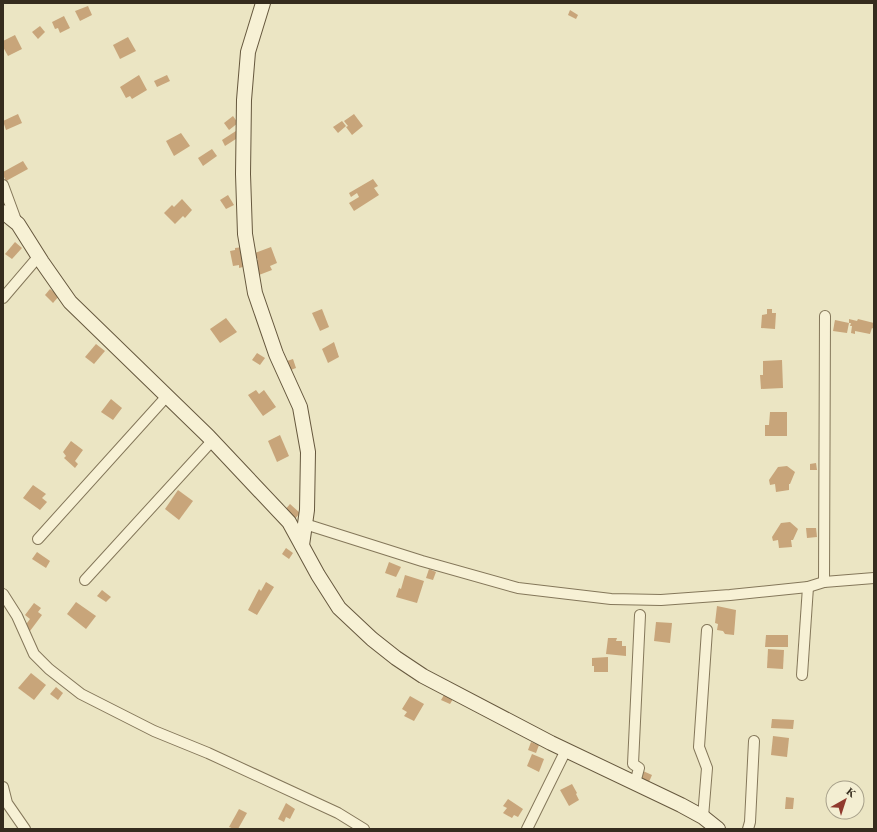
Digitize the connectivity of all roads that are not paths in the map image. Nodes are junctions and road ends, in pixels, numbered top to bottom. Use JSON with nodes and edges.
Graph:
{"nodes":[{"id":1,"x":263,"y":3,"type":"edge"},
{"id":2,"x":3,"y":185,"type":"edge"},
{"id":3,"x":3,"y":212,"type":"edge"},
{"id":4,"x":18,"y":224,"type":"junction"},
{"id":5,"x":38,"y":257,"type":"junction"},
{"id":6,"x":3,"y":298,"type":"edge"},
{"id":7,"x":825,"y":316,"type":"dead end"},
{"id":8,"x":167,"y":396,"type":"junction"},
{"id":9,"x":212,"y":441,"type":"junction"},
{"id":10,"x":305,"y":524,"type":"junction"},
{"id":11,"x":38,"y":539,"type":"dead end"},
{"id":12,"x":302,"y":544,"type":"junction"},
{"id":13,"x":874,"y":578,"type":"edge"},
{"id":14,"x":85,"y":580,"type":"dead end"},
{"id":15,"x":824,"y":582,"type":"junction"},
{"id":16,"x":808,"y":587,"type":"junction"},
{"id":17,"x":3,"y":594,"type":"edge"},
{"id":18,"x":640,"y":615,"type":"dead end"},
{"id":19,"x":707,"y":630,"type":"dead end"},
{"id":20,"x":802,"y":675,"type":"dead end"},
{"id":21,"x":754,"y":741,"type":"dead end"},
{"id":22,"x":566,"y":750,"type":"junction"},
{"id":23,"x":635,"y":783,"type":"junction"},
{"id":24,"x":3,"y":787,"type":"edge"},
{"id":25,"x":703,"y":817,"type":"junction"},
{"id":26,"x":25,"y":829,"type":"edge"},
{"id":27,"x":364,"y":829,"type":"edge"},
{"id":28,"x":527,"y":829,"type":"edge"},
{"id":29,"x":718,"y":829,"type":"edge"},
{"id":30,"x":748,"y":829,"type":"edge"}],
"edges":[{"from":1,"to":10,"type":"street"},
{"from":2,"to":4,"type":"street"},
{"from":3,"to":4,"type":"street"},
{"from":4,"to":5,"type":"street"},
{"from":5,"to":6,"type":"street"},
{"from":5,"to":8,"type":"street"},
{"from":7,"to":15,"type":"street"},
{"from":8,"to":9,"type":"street"},
{"from":8,"to":11,"type":"street"},
{"from":9,"to":12,"type":"street"},
{"from":9,"to":14,"type":"street"},
{"from":10,"to":12,"type":"street"},
{"from":10,"to":16,"type":"street"},
{"from":12,"to":22,"type":"street"},
{"from":13,"to":15,"type":"street"},
{"from":15,"to":16,"type":"street"},
{"from":16,"to":20,"type":"street"},
{"from":17,"to":27,"type":"street"},
{"from":18,"to":23,"type":"street"},
{"from":19,"to":25,"type":"street"},
{"from":21,"to":30,"type":"street"},
{"from":22,"to":23,"type":"street"},
{"from":22,"to":28,"type":"street"},
{"from":23,"to":25,"type":"street"},
{"from":24,"to":26,"type":"street"},
{"from":25,"to":29,"type":"street"}]}
